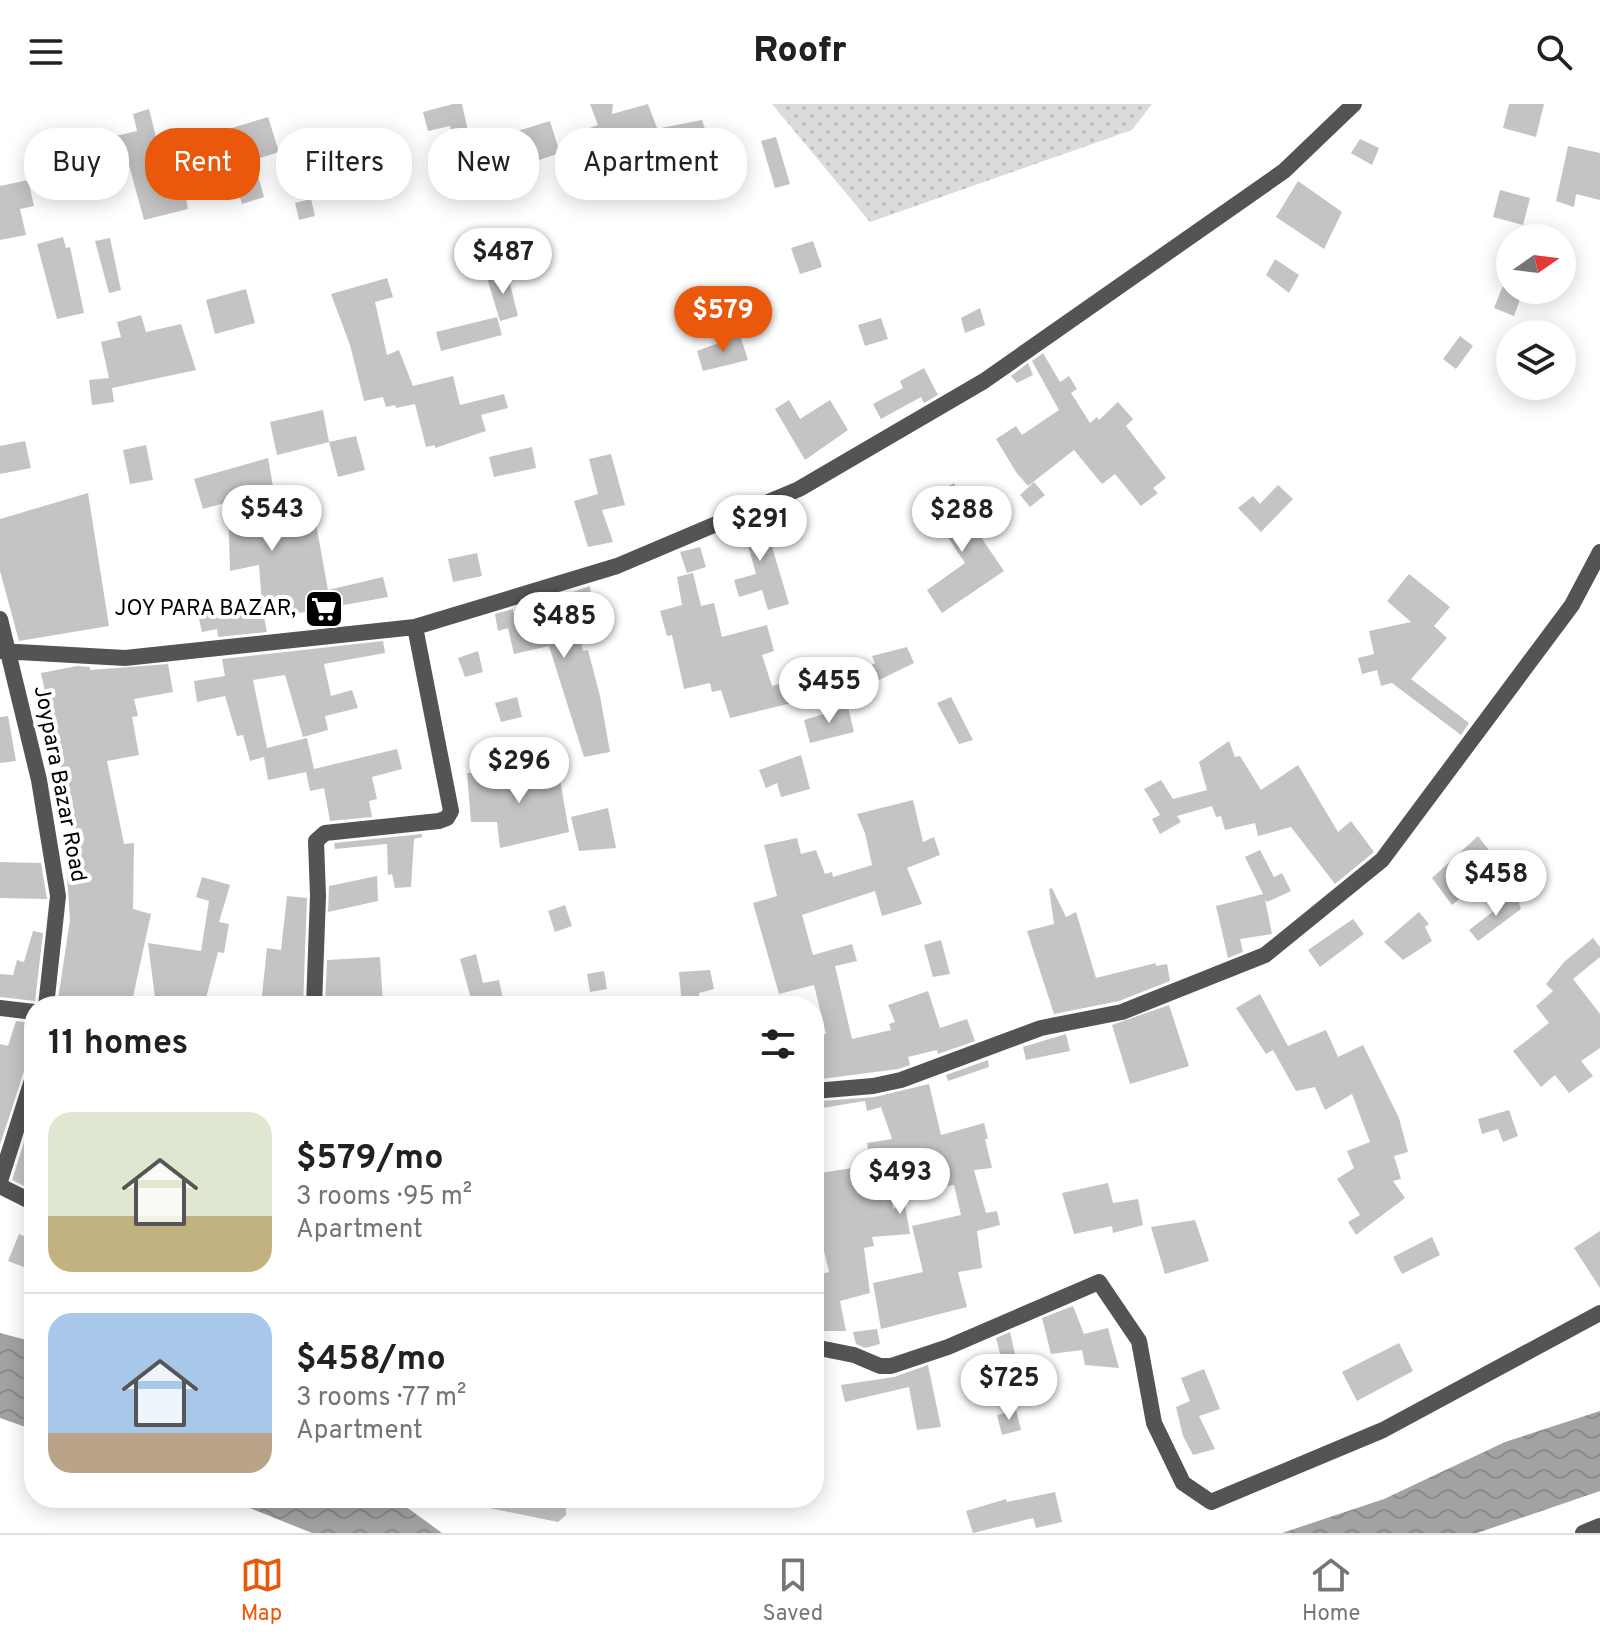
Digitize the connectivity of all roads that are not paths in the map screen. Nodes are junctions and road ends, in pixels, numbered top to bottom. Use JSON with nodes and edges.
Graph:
{"nodes":[{"id":1,"x":1354,"y":104,"type":"edge"},
{"id":2,"x":1600,"y":552,"type":"edge"},
{"id":3,"x":0,"y":619,"type":"edge"},
{"id":4,"x":415,"y":627,"type":"junction"},
{"id":5,"x":5,"y":650,"type":"edge"},
{"id":6,"x":47,"y":996,"type":"edge"},
{"id":7,"x":314,"y":996,"type":"edge"},
{"id":8,"x":0,"y":1008,"type":"edge"},
{"id":9,"x":24,"y":1011,"type":"edge"},
{"id":10,"x":824,"y":1090,"type":"edge"},
{"id":11,"x":24,"y":1106,"type":"edge"},
{"id":12,"x":0,"y":1184,"type":"edge"},
{"id":13,"x":24,"y":1197,"type":"edge"},
{"id":14,"x":1600,"y":1313,"type":"edge"},
{"id":15,"x":824,"y":1349,"type":"edge"},
{"id":16,"x":1600,"y":1526,"type":"edge"},
{"id":17,"x":1583,"y":1533,"type":"edge"}],
"edges":[{"from":1,"to":4,"type":"street"},
{"from":2,"to":10,"type":"street"},
{"from":3,"to":5,"type":"street","name":"Joypara Bazar Road"},
{"from":4,"to":5,"type":"street"},
{"from":4,"to":7,"type":"street"},
{"from":5,"to":6,"type":"street","name":"Joypara Bazar Road"},
{"from":8,"to":9,"type":"street"},
{"from":11,"to":12,"type":"street"},
{"from":12,"to":13,"type":"street"},
{"from":14,"to":15,"type":"street"},
{"from":16,"to":17,"type":"street"}]}
